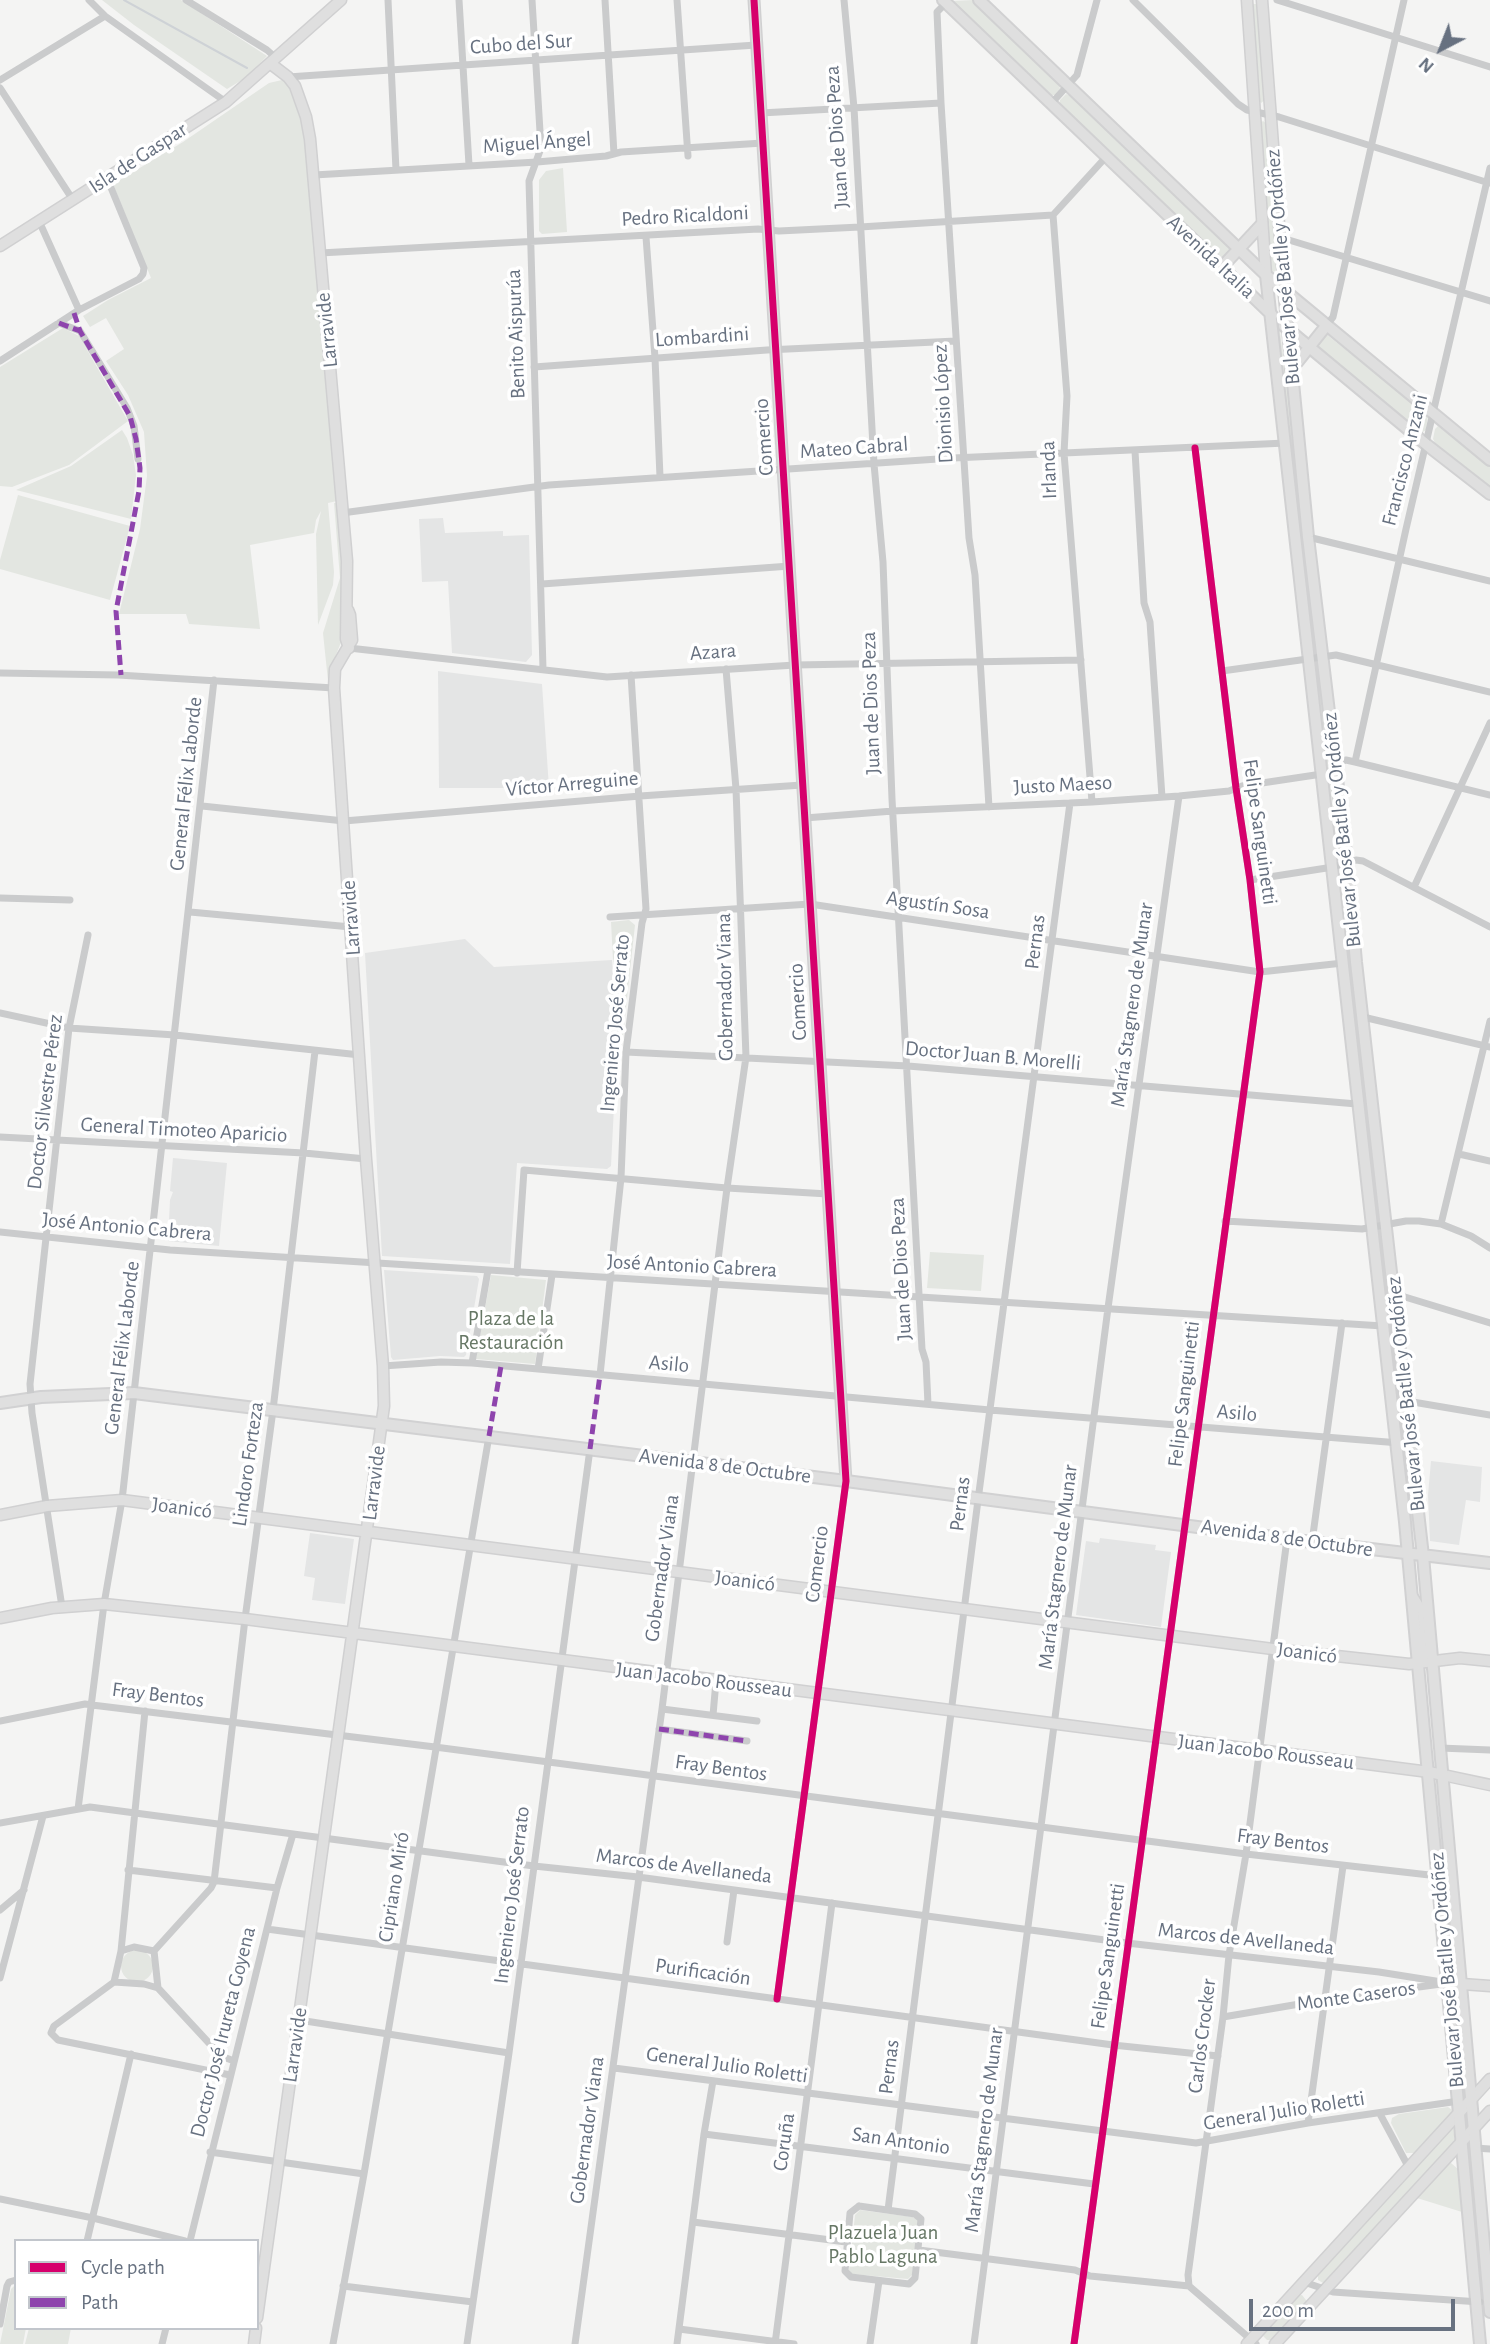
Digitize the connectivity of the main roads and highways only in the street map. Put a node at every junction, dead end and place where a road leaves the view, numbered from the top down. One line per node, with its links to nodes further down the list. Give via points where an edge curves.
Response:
1 (979, 0): 4 (main road, Avenida Italia)
2 (946, 1): 5 (main road, Avenida Italia)
3 (1262, 224): 4 (main road)
4 (1238, 249): 5 (main road); 6 (main road, Avenida Italia)
5 (1222, 268): 8 (main road, Avenida Italia)
6 (1266, 275): 7 (main road, Avenida Italia); 8 (main road, Bulevar José Batlle y Ordóñez)
7 (1284, 290): 9 (main road, Avenida Italia); 10 (main road, Bulevar José Batlle y Ordóñez)
8 (1270, 314): 10 (main road, Avenida Italia); 15 (main road, Bulevar José Batlle y Ordóñez)
9 (1326, 326): 11 (main road); 13 (main road, Avenida Italia)
10 (1287, 328): 11 (main road, Avenida Italia); 12 (main road, Bulevar José Batlle y Ordóñez)
11 (1309, 347): 12 (main road); 14 (main road, Avenida Italia)
12 (1291, 370): 16 (main road, Bulevar José Batlle y Ordóñez)
13 (1490, 460)
14 (1490, 494)
15 (1383, 1326): 16 (main road, via 1392,1332 1398,1380); 18 (main road, Bulevar José Batlle y Ordóñez)
16 (1407, 1398): 19 (main road, Bulevar José Batlle y Ordóñez)
17 (0, 1403): 18 (main road, Avenida 8 de Octubre, via 134,1393)
18 (1407, 1553): 19 (main road, Avenida 8 de Octubre); 21 (main road, Bulevar José Batlle y Ordóñez)
19 (1423, 1556): 20 (main road, Avenida 8 de Octubre); 22 (main road, Bulevar José Batlle y Ordóñez)
20 (1490, 1563)
21 (1429, 1773): 22 (main road, via 1437,1782 1444,1840); 23 (main road, Bulevar José Batlle y Ordóñez)
22 (1451, 1851): 24 (main road, Bulevar José Batlle y Ordóñez)
23 (1442, 1922): 24 (main road, via 1451,1944 1455,1979); 26 (main road, Bulevar José Batlle y Ordóñez)
24 (1462, 1984): 25 (main road, Bulevar José Batlle y Ordóñez)
25 (1490, 2305)
26 (1480, 2344)

